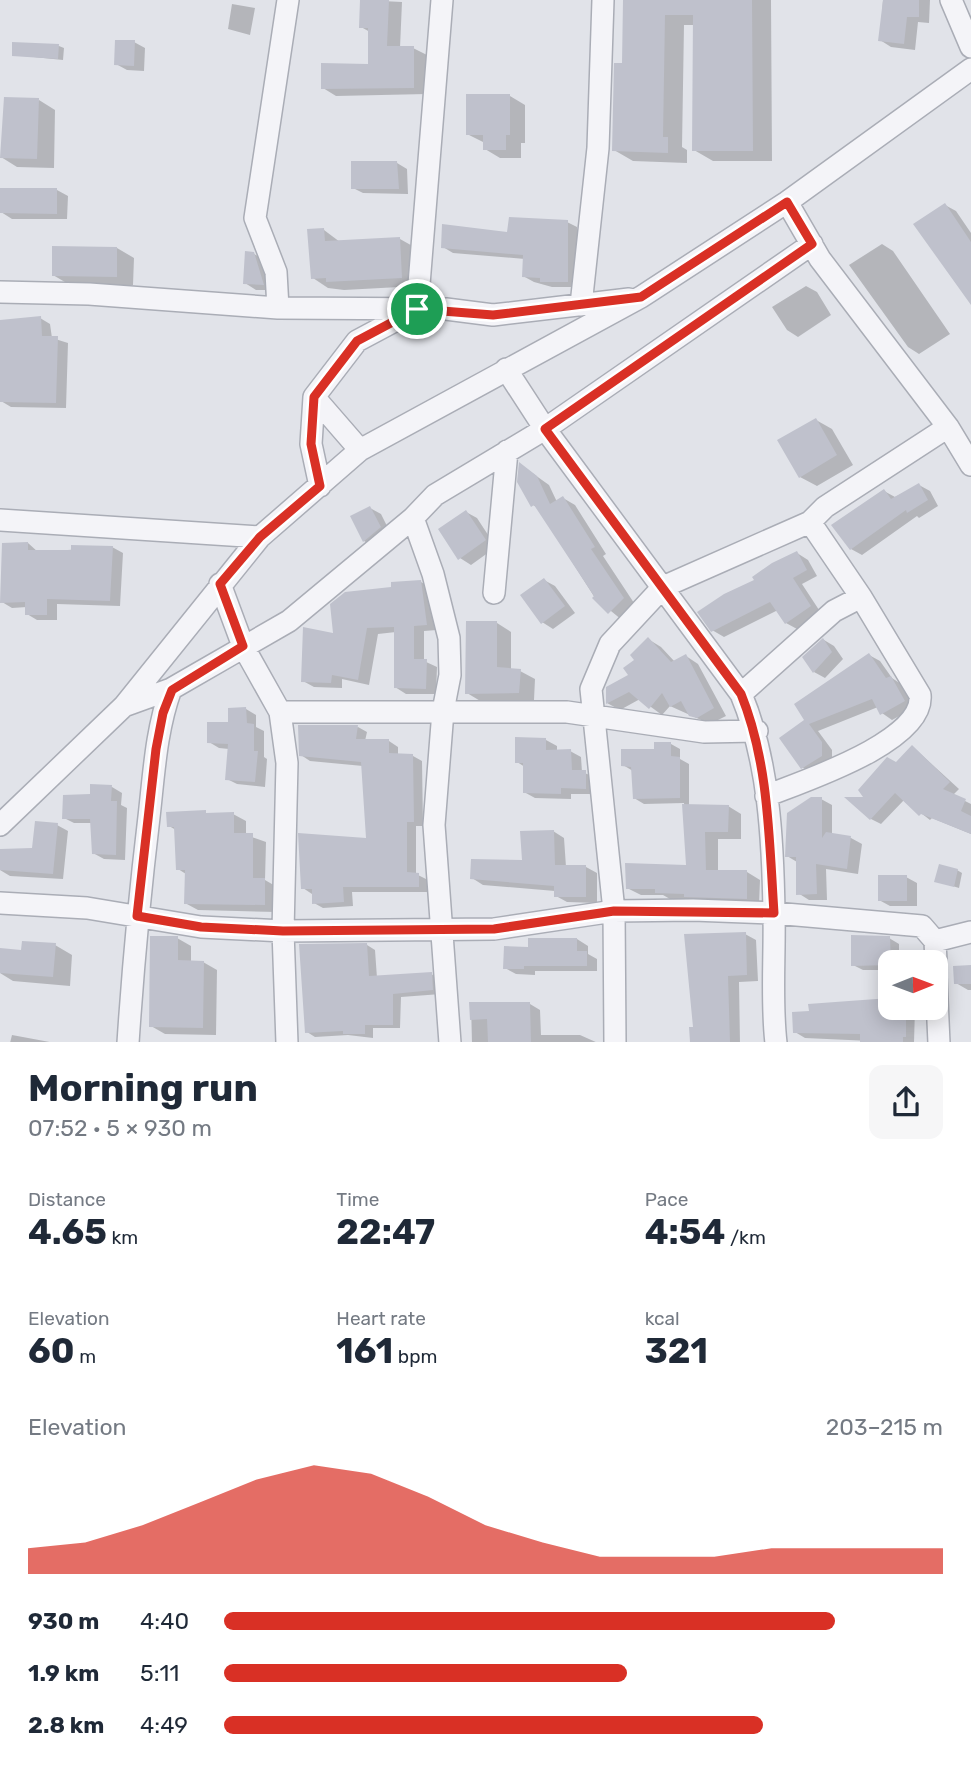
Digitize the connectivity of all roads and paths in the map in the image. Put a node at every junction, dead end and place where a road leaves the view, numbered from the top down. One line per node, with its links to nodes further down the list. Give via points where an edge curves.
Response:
1 (288, 0): 12 (street, via 255,218 276,272)
2 (442, 0): 13 (street)
3 (603, 0): 11 (street, via 598,148)
4 (951, 0): 5 (street)
5 (971, 47)
6 (971, 69): 7 (street)
7 (787, 202): 8 (street); 10 (street)
8 (812, 244): 16 (street); 17 (street)
9 (0, 292): 12 (street)
10 (641, 297): 11 (street); 14 (street)
11 (580, 304): 13 (street, via 493,315)
12 (278, 308): 13 (street)
13 (417, 309): 15 (street, via 357,341)
14 (506, 369): 17 (street); 18 (street)
15 (314, 397): 18 (street); 21 (street, via 311,444)
16 (948, 427): 20 (street); 24 (street, via 825,507)
17 (545, 429): 19 (street); 27 (street)
18 (360, 450): 21 (street)
19 (507, 451): 22 (street, via 435,495); 28 (street)
20 (971, 465)
21 (320, 486): 25 (street)
22 (414, 518): 30 (street, via 289,621); 34 (street, via 449,638 450,675)
23 (0, 520): 25 (street)
24 (810, 522): 27 (street); 29 (street)
25 (260, 537): 26 (street)
26 (220, 584): 30 (street); 33 (street)
27 (663, 587): 32 (street); 36 (street, via 610,644 591,690)
28 (494, 593)
29 (861, 597): 32 (street, via 834,611); 38 (street, via 920,695 918,711 885,743)
30 (243, 646): 31 (street); 35 (street)
31 (172, 690): 33 (street); 43 (street, via 156,749)
32 (741, 694): 37 (street)
33 (124, 706): 39 (street)
34 (443, 711): 35 (street); 36 (street, via 567,712); 44 (street, via 434,825)
35 (280, 712): 45 (street, via 287,763)
36 (594, 717): 37 (street, via 704,732); 41 (street)
37 (757, 731): 38 (street)
38 (766, 796): 42 (street)
39 (0, 825)
40 (0, 903): 43 (street)
41 (614, 911): 42 (street); 44 (street, via 494,929); 53 (street)
42 (774, 913): 47 (street, via 922,926); 54 (street, via 772,1010)
43 (137, 916): 45 (street, via 201,927); 50 (street)
44 (443, 929): 45 (street); 52 (street)
45 (283, 931): 51 (street)
46 (971, 932): 47 (street)
47 (934, 941): 48 (street)
48 (935, 950)
49 (938, 1020): 55 (street)
50 (128, 1042)
51 (287, 1042)
52 (450, 1042)
53 (615, 1042)
54 (776, 1042)
55 (939, 1042)

